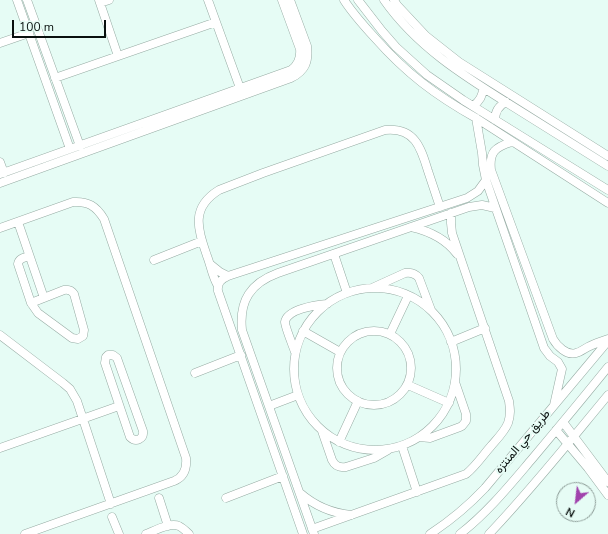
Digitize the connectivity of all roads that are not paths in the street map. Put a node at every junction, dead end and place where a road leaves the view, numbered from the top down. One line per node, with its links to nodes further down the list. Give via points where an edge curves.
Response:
1 (16, 0): 13 (street)
2 (26, 0): 18 (street)
3 (109, 0): 11 (street)
4 (208, 0): 12 (street)
5 (282, 0): 19 (street, via 300,49 299,61 291,70)
6 (290, 0): 38 (street, via 308,54 307,62 298,74)
7 (344, 0): 17 (street, via 360,22)
8 (358, 0): 16 (street, via 382,32)
9 (384, 0): 20 (street, via 412,33 436,55)
10 (394, 0): 25 (street, via 426,36 459,62)
11 (100, 1): 15 (street)
12 (216, 22): 15 (street); 19 (street)
13 (28, 33): 14 (street); 29 (street)
14 (0, 43)
15 (118, 56): 18 (street)
16 (411, 62): 17 (street); 22 (street, via 444,88)
17 (405, 69): 23 (street, via 454,106)
18 (55, 78): 28 (street)
19 (240, 88): 28 (street)
20 (483, 88): 21 (street); 22 (street, via 482,97)
21 (506, 102): 24 (street, via 498,107); 26 (street)
22 (473, 106): 24 (street)
23 (476, 118): 27 (street); 30 (street)
24 (495, 120): 39 (street)
25 (570, 132): 26 (street); 32 (street)
26 (566, 140): 35 (street)
27 (512, 142): 31 (street, via 503,144); 40 (street)
28 (80, 146): 29 (street)
29 (70, 149): 36 (street)
30 (482, 153): 31 (street); 34 (street)
31 (492, 154): 34 (street)
32 (608, 156)
33 (0, 162): 36 (street)
34 (486, 164): 37 (street); 49 (street)
35 (608, 166)
36 (2, 173)
37 (486, 180): 41 (street, via 473,195); 42 (street)
38 (0, 183)
39 (608, 190)
40 (608, 203)
41 (440, 207): 44 (street); 51 (street, via 419,146 408,134 391,129 263,172 212,194 199,214)
42 (495, 208): 43 (street, via 482,205); 50 (street)
43 (451, 213): 46 (street); 56 (street, via 451,228)
44 (408, 217): 46 (street); 48 (street)
45 (18, 222): 47 (street); 55 (street); 121 (street, via 73,202 88,204 100,212 186,458 186,468 178,479)
46 (411, 227): 52 (street); 56 (street, via 443,240)
47 (0, 228)
48 (352, 235): 52 (street); 53 (street)
49 (515, 237): 50 (street); 67 (street)
50 (506, 240): 69 (street)
51 (202, 242): 57 (street); 58 (street)
52 (356, 246): 54 (street)
53 (301, 252): 59 (street); 60 (street)
54 (334, 254): 59 (street); 65 (street)
55 (29, 256): 68 (street); 70 (street, via 21,259 18,264)
56 (460, 258): 73 (street)
57 (154, 260)
58 (210, 264): 61 (street); 63 (street)
59 (305, 264): 62 (street)
60 (263, 265): 61 (street); 62 (street)
61 (228, 276): 63 (street, via 221,280)
62 (267, 277): 74 (street, via 253,288 246,299 242,312)
63 (218, 286): 76 (street)
64 (372, 289): 65 (street); 66 (street, via 384,289); 72 (street, via 404,273 413,273 419,278)
65 (347, 293): 71 (street)
66 (408, 296): 72 (street); 77 (street)
67 (537, 296): 69 (street); 81 (street, via 551,335)
68 (44, 298): 70 (street); 70 (street, via 67,290 73,292 84,330 83,336 78,339 72,338 38,313)
69 (527, 300): 86 (street, via 544,348)
70 (31, 303)
71 (327, 304): 75 (street); 82 (street, via 308,307 292,313 287,318 285,321)
72 (431, 312): 80 (street, via 443,326)
73 (485, 328): 80 (street); 117 (street, via 510,409 508,424 466,474)
74 (242, 330): 76 (street); 90 (street)
75 (303, 331): 82 (street); 83 (street)
76 (233, 333): 85 (street)
77 (390, 334): 83 (street, via 379,331 362,332 347,342); 92 (street, via 404,345 410,356 412,368)
78 (0, 335): 101 (street, via 67,386 75,397)
79 (608, 340): 84 (street, via 576,353); 98 (street, طريق حي المنتزه)
80 (451, 342): 91 (street, via 456,369)
81 (558, 346): 84 (street); 86 (street)
82 (295, 352): 95 (street, via 294,380)
83 (340, 352): 96 (street, via 337,363 339,380 349,395)
84 (568, 353): 87 (street, via 562,357)
85 (241, 355): 89 (street); 93 (street)
86 (550, 356): 87 (street)
87 (560, 364): 98 (street, via 562,372)
88 (608, 367): 102 (street, طريق حي المنتزه)
89 (195, 373)
90 (261, 382): 93 (street); 100 (street)
91 (455, 382): 97 (street); 106 (street, via 467,417 465,423 430,438)
92 (408, 385): 96 (street, via 395,399 383,404 370,405); 97 (street)
93 (252, 386): 113 (street)
94 (608, 394): 105 (street)
95 (298, 395): 100 (street); 104 (street, via 307,414)
96 (358, 401): 107 (street)
97 (448, 403): 106 (street, via 436,422)
98 (554, 405): 131 (street, طريق حي المنتزه, via 485,488 453,518)
99 (119, 406): 99 (street, via 130,437 134,440 140,439 143,431 117,358 110,354 106,357 105,363); 101 (street)
100 (269, 406): 111 (street)
101 (83, 419): 110 (street); 121 (street)
102 (564, 422): 103 (street, طريق حي المنتزه); 105 (street)
103 (556, 430): 108 (street); 132 (street, طريق حي المنتزه, via 500,497)
104 (322, 431): 107 (street); 112 (street, via 334,464 342,468 374,458)
105 (575, 436): 108 (street); 115 (street)
106 (419, 437): 109 (street)
107 (339, 442): 112 (street, via 363,449)
108 (568, 444): 118 (street); 133 (street)
109 (402, 446): 112 (street); 117 (street)
110 (0, 448)
111 (284, 448): 113 (street); 116 (street)
112 (388, 449)
113 (274, 451): 114 (street)
114 (283, 476): 120 (street); 130 (street)
115 (608, 482)
116 (299, 492): 122 (street, via 323,508); 125 (street)
117 (417, 492): 122 (street)
118 (608, 495)
119 (159, 498): 124 (street)
120 (226, 498)
121 (111, 504): 126 (street)
122 (352, 515): 125 (street)
123 (112, 517): 127 (street)
124 (168, 526): 128 (street); 129 (street, via 181,527)
125 (313, 532)
126 (25, 534)
127 (119, 534)
128 (146, 534)
129 (189, 534)
130 (303, 534)
131 (430, 534)
132 (460, 534)
133 (489, 534)

